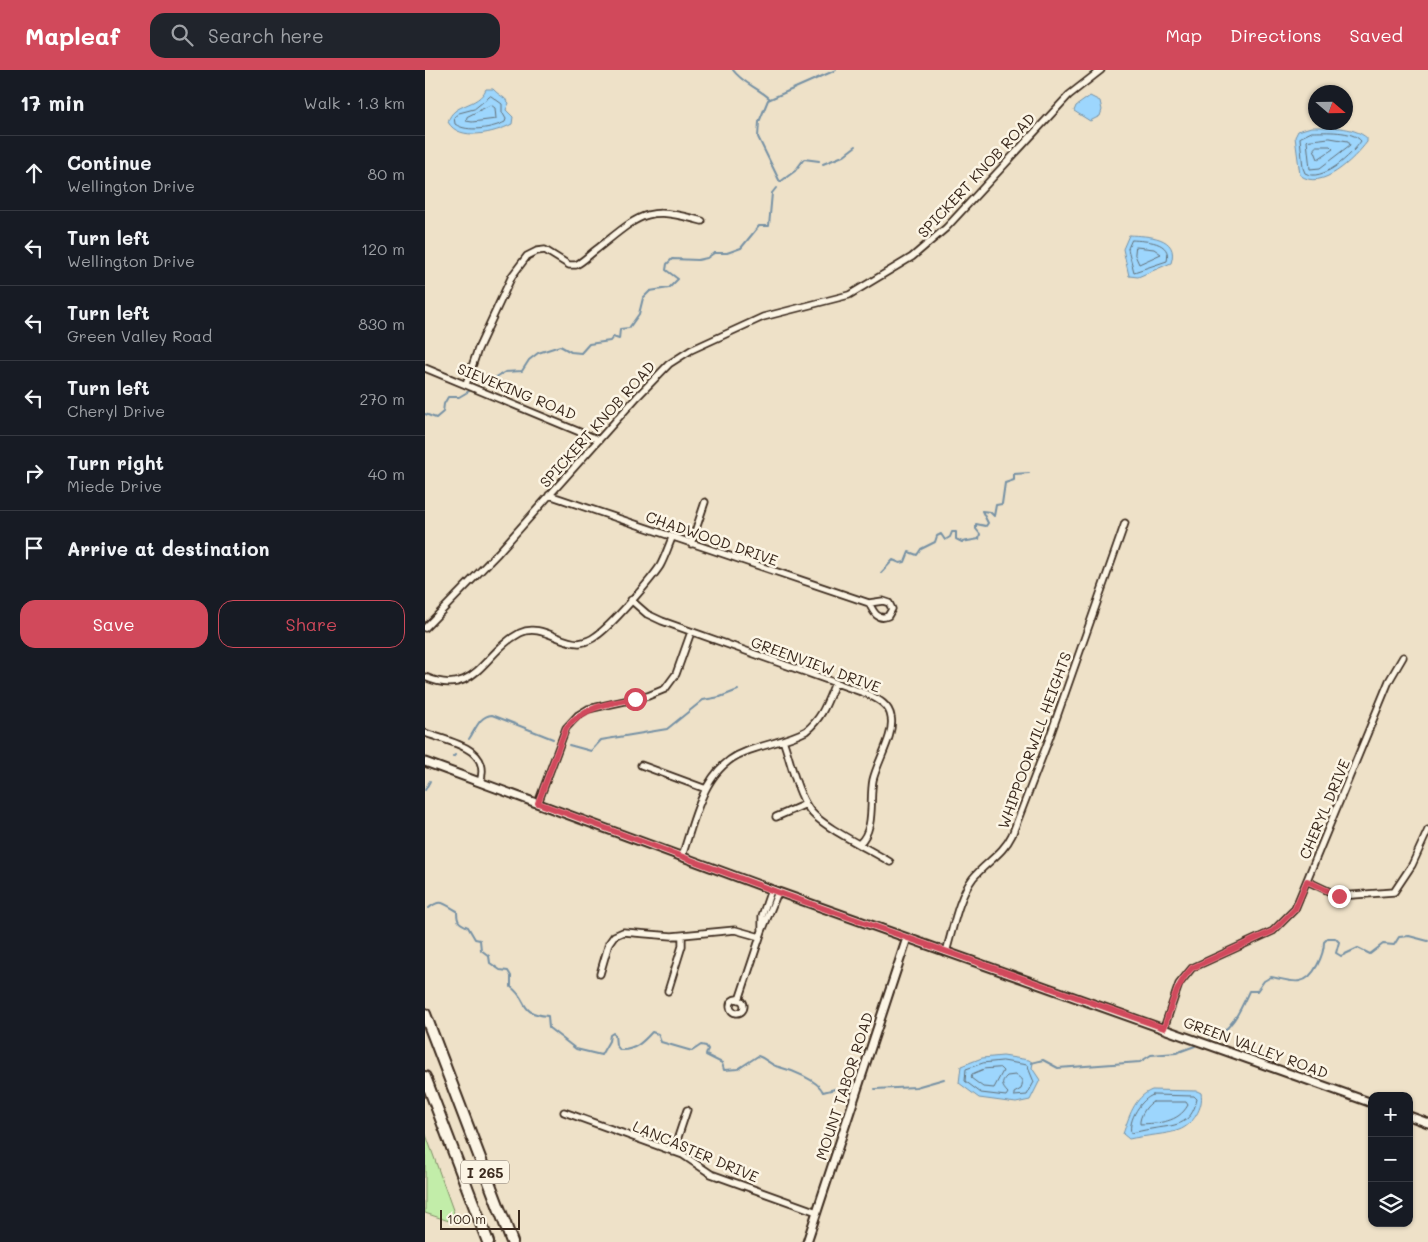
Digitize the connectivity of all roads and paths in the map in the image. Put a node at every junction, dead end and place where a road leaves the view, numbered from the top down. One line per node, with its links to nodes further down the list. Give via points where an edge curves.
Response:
1 (1101, 70): 5 (street, SPICKERT KNOB ROAD, via 1069,95 927,247 849,295 763,317 683,354 656,376)
2 (702, 221): 4 (street, via 663,212 650,213 634,221 576,266 569,266 545,250 527,256 512,276)
3 (425, 368): 4 (street, SIEVEKING ROAD)
4 (466, 384): 5 (street, SIEVEKING ROAD)
5 (599, 440): 6 (street, SPICKERT KNOB ROAD)
6 (549, 495): 9 (street, CHADWOOD DRIVE); 13 (street, SPICKERT KNOB ROAD)
7 (705, 502): 10 (street)
8 (1125, 523): 36 (street, WHIPPOORWILL HEIGHTS, via 1012,835 1004,849 969,885)
9 (672, 538): 10 (street, CHADWOOD DRIVE); 11 (street, via 657,569)
10 (691, 544): 12 (street, CHADWOOD DRIVE)
11 (631, 600): 14 (street, GREENVIEW DRIVE, via 651,616); 16 (street, via 604,630 589,641 573,642 542,631 524,632 461,682 444,683)
12 (869, 603)
13 (425, 628)
14 (691, 632): 17 (street, GREENVIEW DRIVE); 24 (street, via 676,674 660,692 588,709 574,719 566,728)
15 (1403, 657): 31 (street, CHERYL DRIVE, via 1389,681)
16 (425, 677)
17 (835, 683): 19 (street, via 815,724 801,734); 28 (street, GREENVIEW DRIVE, via 879,700 888,708 892,718 891,730 874,775 869,826)
18 (425, 733): 22 (street, via 479,757 484,770)
19 (783, 740): 23 (street, via 732,758 715,773); 25 (street)
20 (425, 762): 22 (street, GREEN VALLEY ROAD)
21 (641, 765): 23 (street)
22 (480, 782): 24 (street, GREEN VALLEY ROAD)
23 (706, 789): 29 (street)
24 (538, 803): 29 (street, GREEN VALLEY ROAD)
25 (806, 804): 26 (street); 28 (street, via 823,822)
26 (776, 817)
27 (1428, 830): 31 (street, via 1412,865 1394,892 1339,896)
28 (859, 844): 30 (street)
29 (682, 856): 32 (street, GREEN VALLEY ROAD)
30 (890, 862)
31 (1307, 881): 41 (street, CHERYL DRIVE, via 1295,909 1273,931 1192,968 1179,984)
32 (774, 891): 33 (street, via 762,916); 35 (street, GREEN VALLEY ROAD)
33 (761, 934): 34 (street, via 729,930); 39 (street)
34 (682, 936): 37 (street, via 619,933 609,942); 38 (street)
35 (907, 938): 36 (street, GREEN VALLEY ROAD); 49 (street, MOUNT TABOR ROAD)
36 (945, 952): 41 (street, GREEN VALLEY ROAD)
37 (600, 974)
38 (668, 991)
39 (739, 1000)
40 (425, 1014): 51 (highway, I 265)
41 (1164, 1028): 43 (street, GREEN VALLEY ROAD)
42 (425, 1077): 50 (highway, I 265)
43 (1368, 1102)
44 (687, 1110): 48 (street)
45 (564, 1112): 48 (street, LANCASTER DRIVE)
46 (1413, 1117): 47 (street)
47 (1428, 1123)
48 (673, 1152): 49 (street, LANCASTER DRIVE, via 711,1174)
49 (817, 1212): 52 (street, MOUNT TABOR ROAD)
50 (488, 1242)
51 (512, 1242)
52 (807, 1242)

